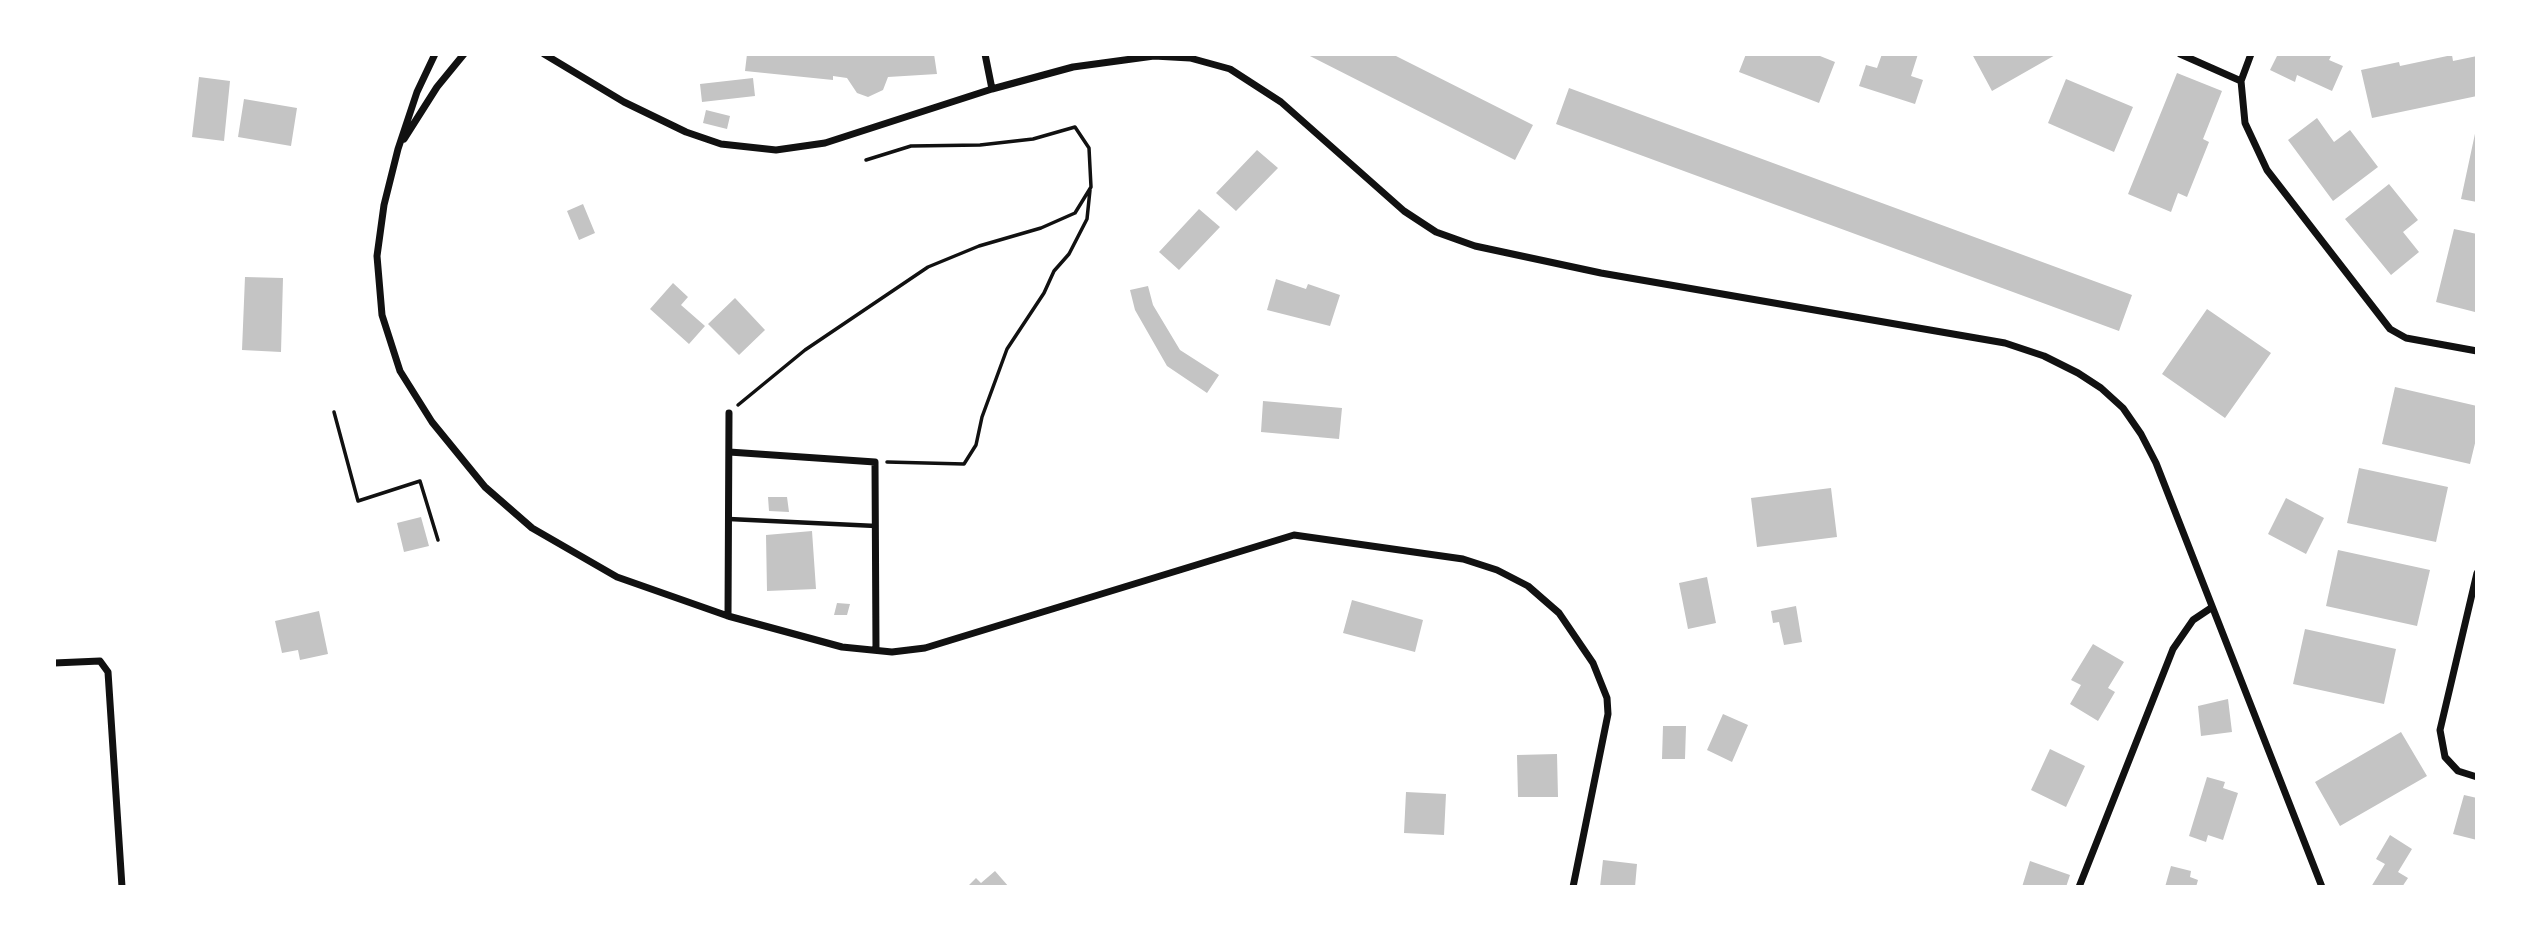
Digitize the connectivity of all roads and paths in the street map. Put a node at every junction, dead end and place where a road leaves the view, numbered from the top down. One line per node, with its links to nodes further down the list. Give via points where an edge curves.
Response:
1 (435, 54): 9 (street)
2 (464, 54): 9 (street)
3 (544, 54): 8 (street, via 670,125 721,144 758,149 825,143)
4 (985, 54): 8 (street)
5 (2180, 54): 7 (street)
6 (2251, 54): 7 (street)
7 (2241, 81): 12 (street, via 2245,123 2257,154 2378,316 2406,338)
8 (992, 89): 21 (street, via 1087,65 1154,56 1190,58 1230,69 1281,102 1404,211 1436,232 1475,246 1628,278 2005,343 2044,356 2101,388 2135,425 2156,463)
9 (398, 149): 22 (street, via 378,238 378,293 396,361 432,422 485,487 553,542 617,577)
10 (866, 160): 11 (path, via 911,146 1033,139 1075,127 1089,148)
11 (1091, 187): 14 (path, via 1075,213 928,267 805,349); 16 (path, via 1087,219 1069,254 1006,349 976,445 964,464)
12 (2477, 351)
13 (334, 412): 19 (path, via 358,501 420,481)
14 (729, 413): 15 (street)
15 (729, 452): 16 (street); 17 (street)
16 (875, 462): 18 (street)
17 (728, 519): 18 (lane); 22 (street)
18 (876, 526): 23 (street)
19 (438, 540)
20 (2477, 573): 25 (street, via 2440,730 2445,757 2458,771)
21 (2211, 608): 28 (street, via 2193,620 2174,649); 29 (street)
22 (728, 616): 23 (street, via 842,646)
23 (876, 650): 27 (street, via 925,648 1294,535 1463,559 1497,570 1528,586 1559,613 1593,663 1607,698 1608,714)
24 (54, 663): 26 (street, via 100,661 108,672)
25 (2477, 777)
26 (122, 887)
27 (1573, 887)
28 (2079, 887)
29 (2322, 887)

